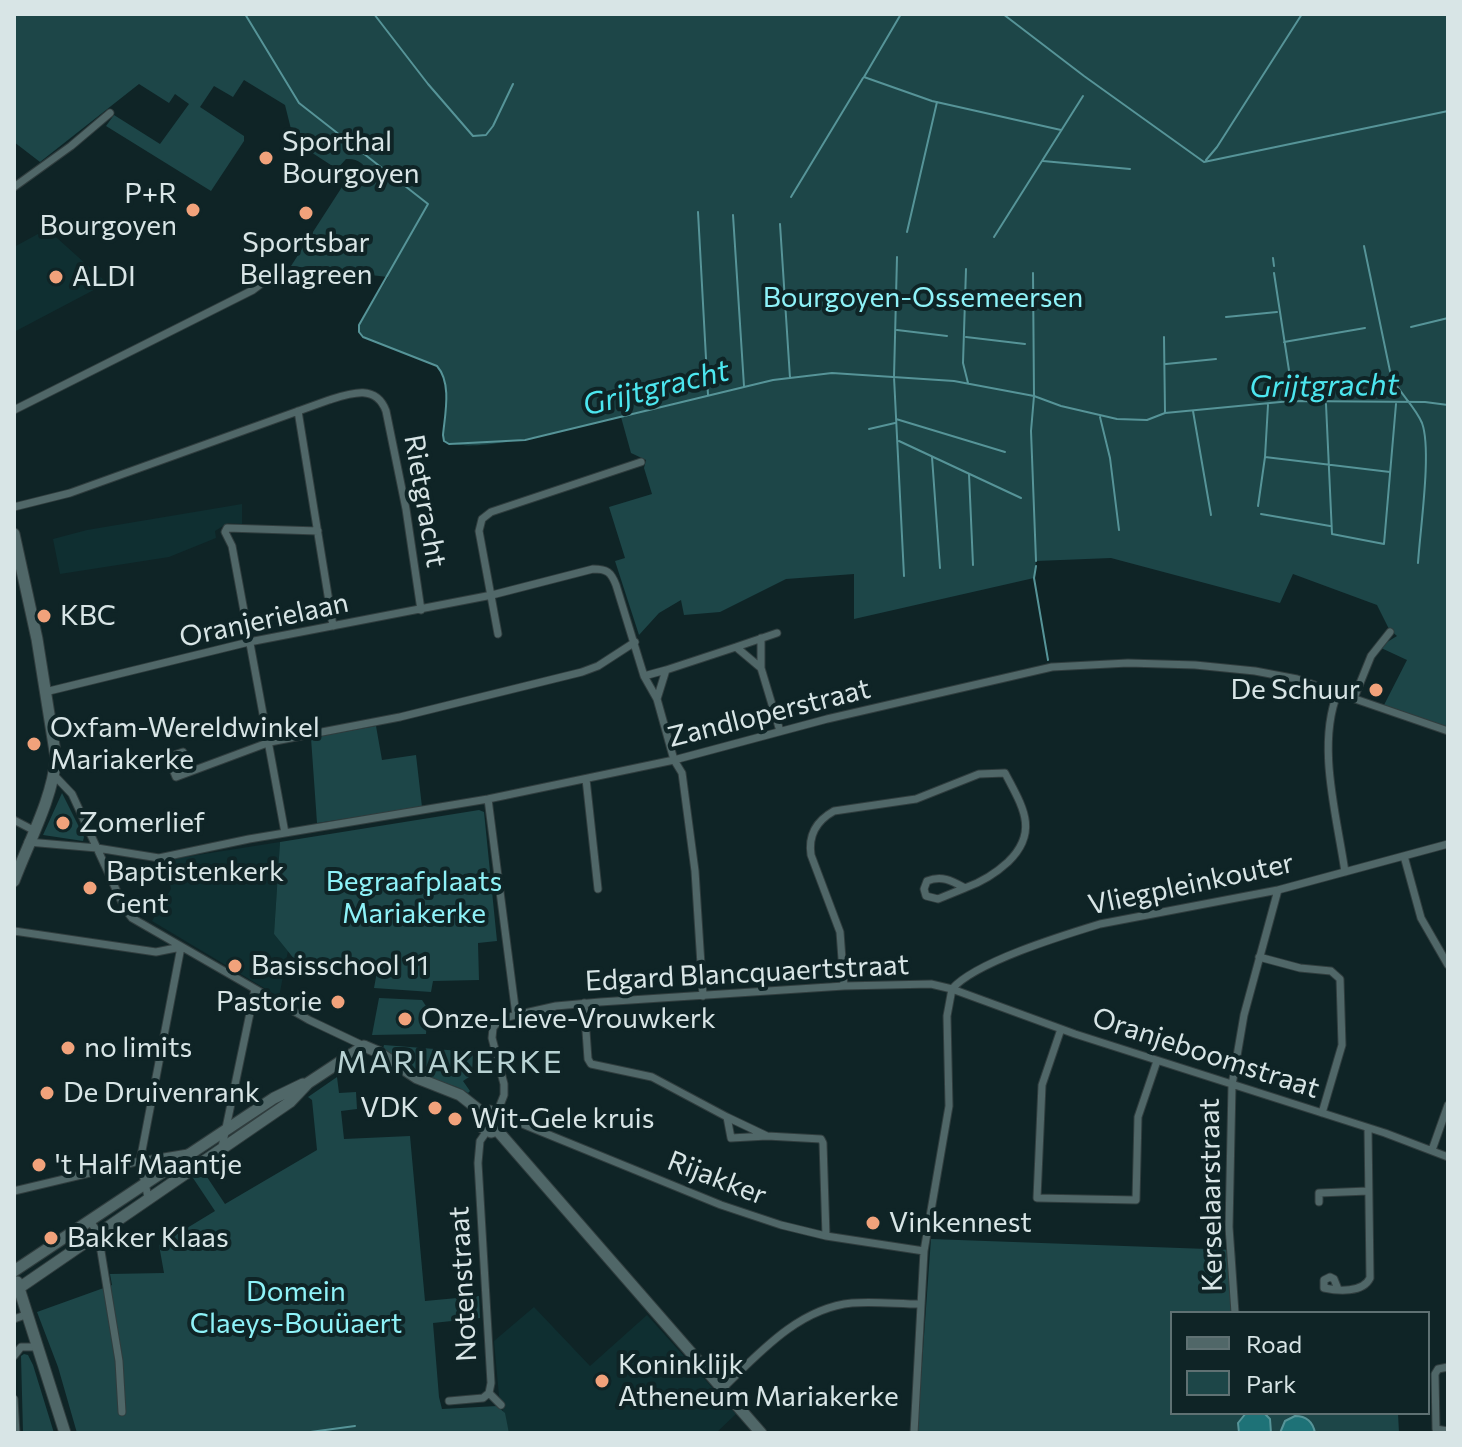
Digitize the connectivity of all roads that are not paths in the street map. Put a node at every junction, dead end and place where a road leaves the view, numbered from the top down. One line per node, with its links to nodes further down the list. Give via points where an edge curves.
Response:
1 (110, 113): 2 (street)
2 (14, 187)
3 (273, 275): 4 (street, via 253,290)
4 (14, 410)
5 (298, 411): 7 (street, via 70,493); 8 (street); 11 (street, Rietgracht, via 357,392 382,401)
6 (641, 462): 10 (street, via 485,515 479,531)
7 (14, 507)
8 (318, 531): 12 (street); 17 (street, via 227,528)
9 (14, 537): 23 (street)
10 (492, 595): 11 (street, Oranjerielaan); 15 (street); 18 (street, Oranjerielaan, via 603,569 611,573)
11 (421, 610): 12 (street, Oranjerielaan)
12 (333, 626): 17 (street, Oranjerielaan)
13 (1390, 632): 25 (street, via 1371,656)
14 (777, 633): 16 (street)
15 (498, 634)
16 (761, 638): 19 (street); 20 (street)
17 (249, 642): 23 (street, Oranjerielaan); 29 (street)
18 (635, 642): 22 (street); 29 (street, via 582,672 400,717)
19 (736, 647): 20 (street); 21 (street)
20 (761, 668): 27 (street)
21 (666, 670): 22 (street); 26 (street)
22 (644, 676): 26 (street)
23 (45, 692): 32 (street, via 54,736)
24 (1338, 692): 25 (street, Zandloperstraat); 27 (street, Zandloperstraat, via 1282,675 1220,667 1052,667); 42 (street, via 1329,716 1328,751)
25 (1354, 698): 28 (street, Zandloperstraat)
26 (657, 699): 30 (street)
27 (780, 731): 30 (street, Zandloperstraat)
28 (1448, 731)
29 (270, 742): 31 (street); 37 (street)
30 (674, 760): 33 (street, Zandloperstraat); 54 (street, via 682,773 695,871)
31 (191, 771)
32 (54, 775): 36 (street); 40 (street, via 72,794)
33 (586, 779): 34 (street, Zandloperstraat); 45 (street)
34 (488, 799): 37 (street, Zandloperstraat); 56 (street)
35 (14, 820): 36 (street)
36 (33, 830): 38 (street)
37 (285, 833): 40 (street, Zandloperstraat, via 159,858)
38 (28, 842): 40 (street, Zandloperstraat); 43 (street)
39 (1448, 844): 41 (street, Vliegpleinkouter)
40 (97, 848): 48 (street, via 132,918)
41 (1404, 856): 42 (street, Vliegpleinkouter); 50 (street, via 1421,918)
42 (1345, 872): 46 (street, Vliegpleinkouter)
43 (14, 881)
44 (965, 888): 44 (street, via 940,878 927,881 924,889 926,896 938,899); 51 (street, via 993,875 1025,838 1023,811 1005,773 979,774 916,799 826,816 813,830 811,855 840,932)
45 (598, 889)
46 (1278, 890): 49 (street, Kerselaarstraat); 53 (street, Vliegpleinkouter, via 1070,933 967,976)
47 (14, 931): 48 (street, via 156,952)
48 (181, 947): 52 (street); 73 (street)
49 (1259, 957): 61 (street, Kerselaarstraat); 63 (street, via 1331,971 1340,979 1342,1045)
50 (1448, 965)
51 (844, 986): 53 (street, Edgard Blancquaertstraat, via 931,984); 54 (street, Edgard Blancquaertstraat)
52 (255, 989): 58 (street); 67 (street)
53 (952, 989): 57 (street, Oranjeboomstraat); 81 (street, via 947,1016 949,1106)
54 (703, 996): 55 (street, Edgard Blancquaertstraat)
55 (584, 1003): 56 (street, Edgard Blancquaertstraat); 64 (street, via 591,1064 652,1077)
56 (516, 1015): 65 (street, via 499,1020 490,1040 504,1084)
57 (1061, 1029): 59 (street, Oranjeboomstraat); 59 (street, via 1042,1085 1037,1198 1136,1200 1138,1117)
58 (364, 1046): 60 (street); 65 (street, via 417,1078 460,1095)
59 (1157, 1061): 61 (street, Oranjeboomstraat)
60 (308, 1083): 67 (street, via 274,1098); 69 (street, via 290,1102)
61 (1232, 1085): 63 (street, Oranjeboomstraat); 86 (street, Kerselaarstraat, via 1229,1227)
62 (1448, 1105): 70 (street)
63 (1322, 1113): 66 (street, Oranjeboomstraat)
64 (727, 1117): 68 (street); 68 (street, via 731,1138)
65 (493, 1122): 80 (street, Rijakker, via 515,1121 721,1205); 92 (street); 93 (street, Notenstraat, via 480,1141 478,1163)
66 (1368, 1128): 70 (street, Oranjeboomstraat); 75 (street)
67 (225, 1131): 69 (street); 71 (street)
68 (767, 1136): 80 (street, via 815,1137 823,1143)
69 (222, 1147): 76 (street)
70 (1432, 1150): 72 (street, Oranjeboomstraat)
71 (196, 1151): 73 (street); 76 (street)
72 (1448, 1157)
73 (140, 1161): 74 (street); 76 (street)
74 (14, 1191)
75 (1368, 1191): 77 (street, via 1318,1188); 84 (street, via 1370,1278 1360,1289)
76 (146, 1192): 78 (street); 79 (street)
77 (1319, 1202)
78 (90, 1221): 79 (street); 82 (street)
79 (98, 1233): 83 (street); 97 (street)
80 (826, 1236): 81 (street, Rijakker)
81 (924, 1251): 85 (street)
82 (14, 1273): 83 (street)
83 (19, 1288): 87 (street)
84 (1338, 1289)
85 (921, 1304): 92 (street, via 853,1303 808,1315); 102 (street)
86 (1235, 1311)
87 (28, 1314): 88 (street); 89 (street)
88 (14, 1319)
89 (39, 1347): 90 (street, via 21,1347); 100 (street)
90 (14, 1356)
91 (1448, 1367): 98 (street, via 1435,1374 1434,1415 1436,1429)
92 (723, 1388): 101 (street)
93 (489, 1393): 95 (street, Notenstraat); 96 (street)
94 (14, 1399): 99 (street)
95 (449, 1401)
96 (501, 1405)
97 (122, 1412)
98 (1448, 1431)
99 (16, 1433)
100 (65, 1433)
101 (761, 1433)
102 (914, 1433)

